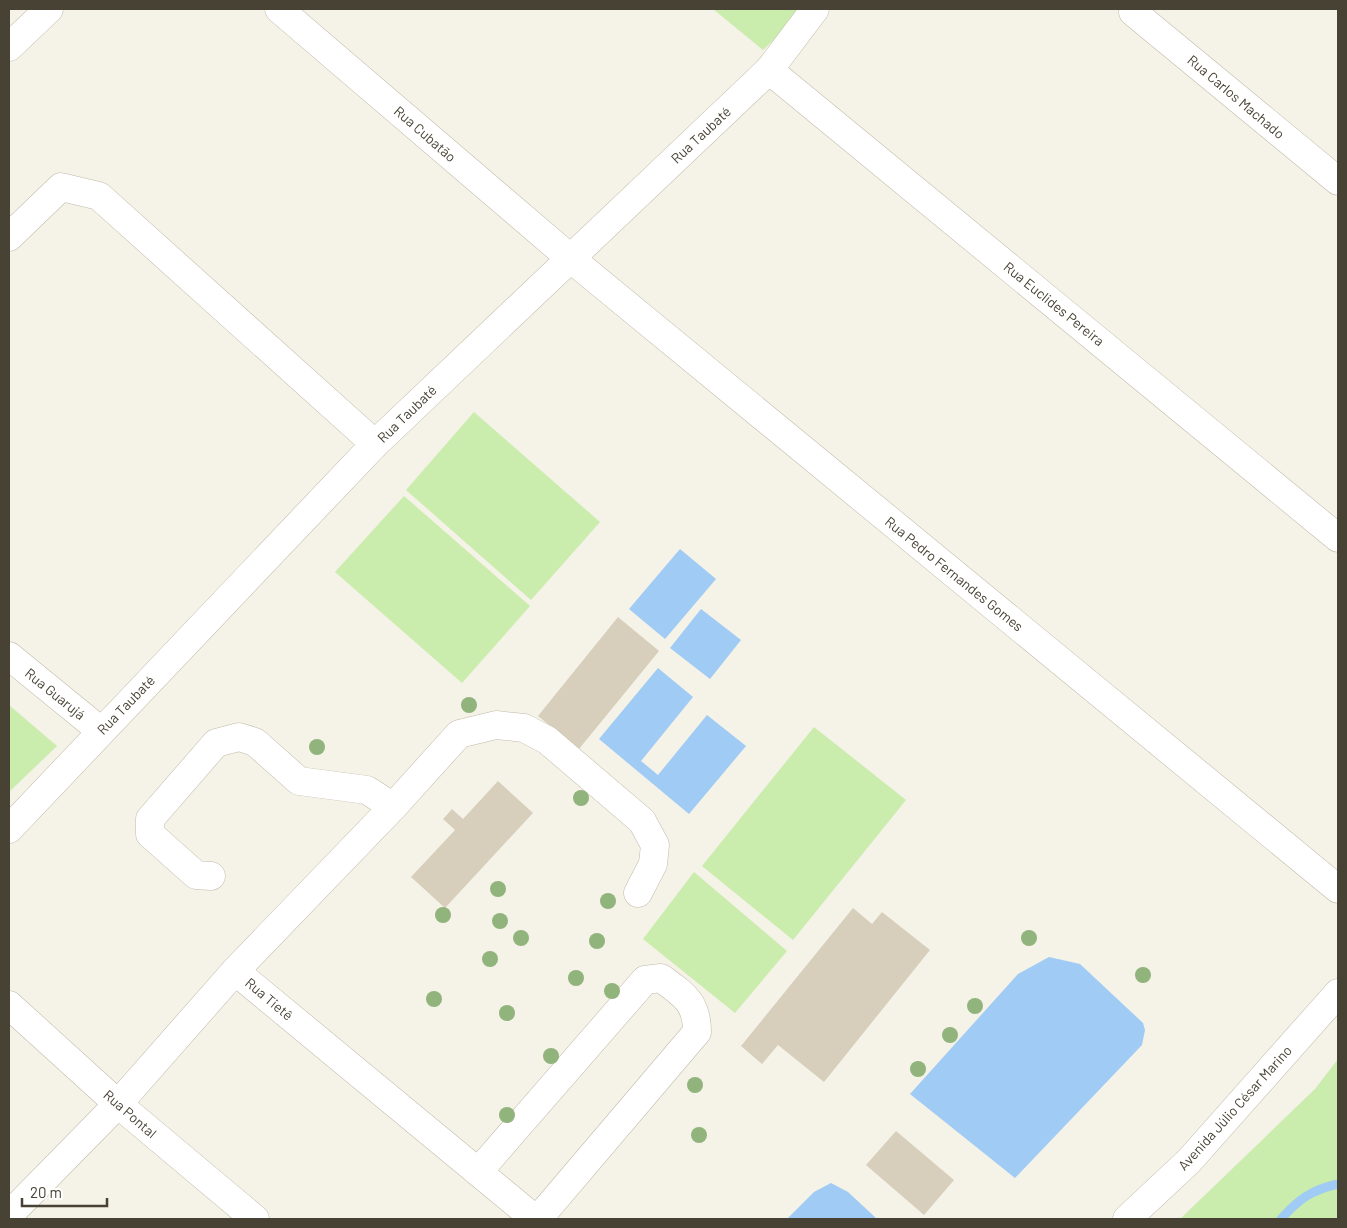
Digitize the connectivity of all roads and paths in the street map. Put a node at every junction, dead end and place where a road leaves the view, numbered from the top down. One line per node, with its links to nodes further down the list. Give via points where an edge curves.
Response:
1 (49, 9): 5 (street)
2 (279, 9): 9 (street, Rua Cubatão)
3 (815, 9): 6 (street, Rua Taubaté)
4 (1133, 12): 7 (street, Rua Carlos Machado)
5 (12, 37)
6 (770, 70): 9 (street, Rua Taubaté); 11 (street, Rua Euclides Pereira)
7 (1338, 182)
8 (9, 237): 10 (street, via 61,187 98,196)
9 (570, 258): 10 (street, Rua Taubaté); 17 (street, Rua Pedro Fernandes Gomes)
10 (375, 444): 13 (street, Rua Taubaté)
11 (1338, 538)
12 (9, 656): 13 (street, Rua Guarujá)
13 (101, 731): 15 (street, Rua Taubaté)
14 (392, 807): 16 (street, via 367,790 299,781 255,742 238,738 216,743 150,819 150,834 196,875); 18 (street, via 459,734 496,725 524,728 547,740 642,821 656,844 653,864); 19 (street)
15 (9, 829)
16 (211, 876)
17 (1338, 889)
18 (638, 894)
19 (235, 971): 22 (street, Rua Tietê); 23 (street, Rua Tietê)
20 (1338, 993): 27 (street, Avenida Júlio César Marino, via 1189,1161)
21 (9, 1005): 22 (street, Rua Pontal)
22 (118, 1104): 24 (street, Rua Tietê); 25 (street, Rua Pontal)
23 (478, 1172): 26 (street, Rua Tietê); 26 (street, via 645,980 661,978 682,993 697,1014 697,1032)
24 (9, 1214)
25 (255, 1219)
26 (537, 1219)
27 (1127, 1219)

